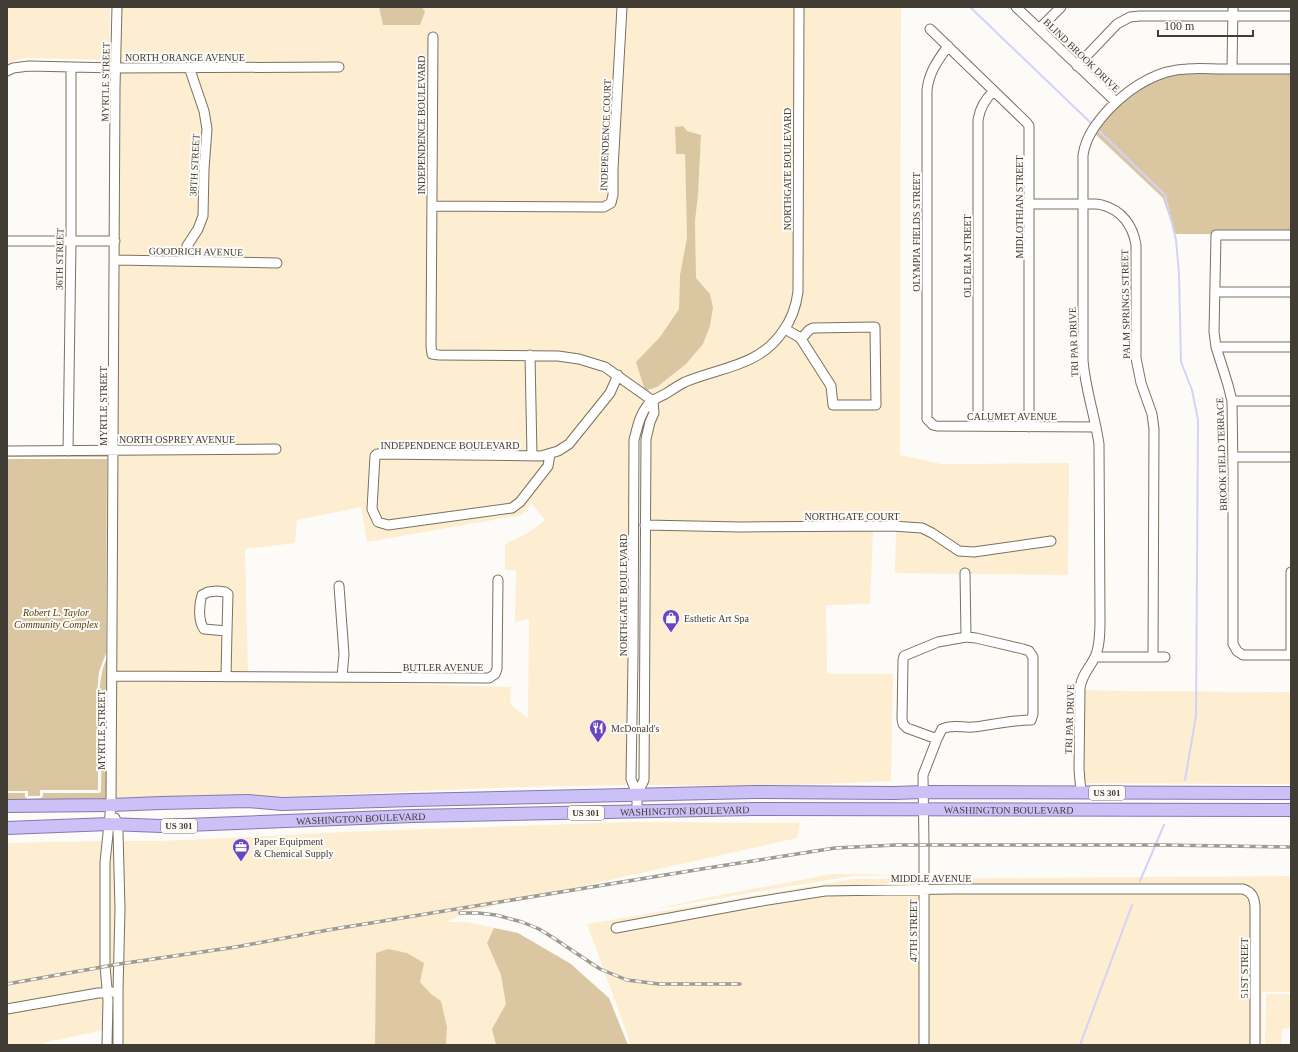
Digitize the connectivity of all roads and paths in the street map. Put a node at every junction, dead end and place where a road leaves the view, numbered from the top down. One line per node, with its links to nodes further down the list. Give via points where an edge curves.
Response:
1 (117, 7): 15 (street, MYRTLE STREET)
2 (622, 7): 24 (street, INDEPENDENCE COURT, via 613,169 614,195 611,203 604,207)
3 (799, 7): 34 (street, NORTHGATE BOULEVARD, via 798,292 793,313)
4 (1016, 7): 8 (street, BLIND BROOK DRIVE)
5 (1061, 7): 8 (street)
6 (1233, 12): 7 (street); 12 (street, via 1130,17 1118,24); 17 (street)
7 (1291, 16)
8 (1039, 29): 12 (street, BLIND BROOK DRIVE)
9 (930, 30): 11 (street, MIDLOTHIAN STREET)
10 (433, 37): 24 (street, INDEPENDENCE BOULEVARD)
11 (948, 46): 20 (street, MIDLOTHIAN STREET); 43 (street, OLYMPIA FIELDS STREET, via 931,72 927,90 926,415)
12 (1077, 66): 21 (street, BLIND BROOK DRIVE)
13 (71, 67): 15 (street, NORTH ORANGE AVENUE); 19 (street, NORTH ORANGE AVENUE, via 29,66); 28 (street, 36TH STREET)
14 (189, 67): 15 (street, NORTH ORANGE AVENUE); 16 (street, NORTH ORANGE AVENUE); 30 (street, 38TH STREET, via 204,111 207,129 203,216 198,229 186,246)
15 (116, 68): 27 (street, MYRTLE STREET)
16 (339, 68)
17 (1232, 69): 18 (street, TRI PAR DRIVE); 21 (street, TRI PAR DRIVE, via 1187,69 1165,72 1139,84)
18 (1291, 69)
19 (7, 70)
20 (994, 91): 22 (street, MIDLOTHIAN STREET, via 1030,126); 44 (street, OLD ELM STREET, via 982,105 978,120)
21 (1116, 102): 23 (street, TRI PAR DRIVE, via 1101,118 1086,143 1083,156)
22 (1030, 204): 23 (street, PALM SPRINGS STREET); 45 (street, MIDLOTHIAN STREET)
23 (1083, 204): 46 (street, TRI PAR DRIVE, via 1083,360); 65 (street, PALM SPRINGS STREET, via 1101,205 1120,215 1132,229 1136,246 1136,358 1154,429)
24 (432, 206): 38 (street, INDEPENDENCE BOULEVARD, via 432,354)
25 (1291, 236): 32 (street, BROOK FIELD TERRACE, via 1216,235)
26 (7, 241): 28 (street)
27 (115, 241): 28 (street); 29 (street, MYRTLE STREET)
28 (70, 242): 49 (street, 36TH STREET)
29 (115, 260): 30 (street, GOODRICH AVENUE); 50 (street, MYRTLE STREET)
30 (184, 261): 31 (street, GOODRICH AVENUE)
31 (277, 263)
32 (1214, 292): 33 (street); 36 (street, BROOK FIELD TERRACE)
33 (1291, 292)
34 (785, 329): 35 (street); 40 (street, NORTHGATE BOULEVARD, via 775,343 758,356 684,383)
35 (801, 340): 35 (street, via 813,328 875,327 876,405 833,405 831,386)
36 (1216, 346): 37 (street); 41 (street, BROOK FIELD TERRACE)
37 (1291, 347)
38 (530, 355): 39 (street, INDEPENDENCE BOULEVARD, via 574,358 605,367); 52 (street, INDEPENDENCE BOULEVARD)
39 (618, 375): 40 (street, INDEPENDENCE BOULEVARD); 51 (street, INDEPENDENCE BOULEVARD, via 610,393 569,444)
40 (653, 401): 55 (street, NORTHGATE BOULEVARD, via 654,413 646,439); 75 (street, NORTHGATE BOULEVARD, via 641,416 634,440 631,779)
41 (1232, 401): 42 (street); 53 (street, BROOK FIELD TERRACE)
42 (1291, 402)
43 (929, 423): 44 (street, CALUMET AVENUE, via 937,426)
44 (978, 426): 45 (street, CALUMET AVENUE)
45 (1029, 427): 46 (street, CALUMET AVENUE)
46 (1096, 427): 64 (street, TRI PAR DRIVE, via 1100,461 1100,619)
47 (276, 450): 50 (street, NORTH OSPREY AVENUE)
48 (7, 451): 49 (street, NORTH OSPREY AVENUE)
49 (68, 451): 50 (street, NORTH OSPREY AVENUE)
50 (113, 451): 67 (street, MYRTLE STREET)
51 (550, 454): 52 (street, INDEPENDENCE BOULEVARD); 52 (street, INDEPENDENCE BOULEVARD, via 548,466 520,502 512,508 388,525 378,522 372,512 377,454)
52 (532, 456)
53 (1233, 457): 54 (street); 63 (street, BROOK FIELD TERRACE, via 1233,644 1236,651 1243,655)
54 (1291, 457)
55 (645, 525): 56 (street, NORTHGATE COURT, via 922,528 959,551 974,552); 75 (street, NORTHGATE BOULEVARD, via 644,780)
56 (1051, 541)
57 (1291, 572): 63 (street)
58 (965, 573): 62 (street)
59 (498, 580): 69 (street, BUTLER AVENUE, via 497,668 492,676)
60 (339, 586): 69 (street, via 344,654)
61 (227, 631): 61 (street, via 228,594 217,591 204,593 200,605 202,627); 68 (street)
62 (966, 637): 70 (street, via 938,642 904,656 903,724 909,730); 70 (street, via 1023,648 1032,654 1032,718 972,727 946,727 940,731)
63 (1291, 654)
64 (1095, 657): 65 (street); 72 (street, TRI PAR DRIVE, via 1082,677 1080,688)
65 (1153, 657): 66 (street)
66 (1165, 657)
67 (112, 676): 68 (street, BUTLER AVENUE); 78 (street, MYRTLE STREET)
68 (226, 677): 69 (street, BUTLER AVENUE)
69 (342, 677)
70 (937, 739): 71 (street, 47TH STREET, via 923,775)
71 (923, 792): 72 (main road, WASHINGTON BOULEVARD / US 301); 75 (main road, WASHINGTON BOULEVARD / US 301); 79 (street, 47TH STREET)
72 (1081, 793): 73 (main road, WASHINGTON BOULEVARD / US 301); 80 (main road, via 1071,803 1063,806)
73 (1261, 793): 74 (main road, WASHINGTON BOULEVARD / US 301); 81 (main road, via 1244,805 1184,806)
74 (1291, 793)
75 (637, 794): 78 (main road, WASHINGTON BOULEVARD / US 301, via 282,804 241,801); 84 (street, NORTHGATE BOULEVARD)
76 (1291, 803): 82 (main road, via 1281,803)
77 (7, 806): 78 (main road, WASHINGTON BOULEVARD / US 301)
78 (111, 806): 85 (street, MYRTLE STREET)
79 (924, 809): 80 (main road, WASHINGTON BOULEVARD / US 301); 84 (main road, WASHINGTON BOULEVARD / US 301); 87 (street, 47TH STREET)
80 (986, 809): 81 (main road, WASHINGTON BOULEVARD / US 301)
81 (1174, 810): 82 (main road, WASHINGTON BOULEVARD / US 301)
82 (1269, 810): 83 (main road, WASHINGTON BOULEVARD / US 301)
83 (1291, 810)
84 (637, 812): 85 (main road, WASHINGTON BOULEVARD / US 301, via 161,826)
85 (113, 824): 86 (main road, WASHINGTON BOULEVARD / US 301); 90 (street, MYRTLE STREET, via 118,831); 91 (street, MYRTLE STREET, via 105,862)
86 (7, 828)
87 (924, 890): 88 (street, MIDDLE AVENUE, via 1239,889); 89 (street, MIDDLE AVENUE, via 825,891); 95 (street, 47TH STREET)
88 (1250, 892): 96 (street, 51ST STREET, via 1255,906)
89 (616, 928)
90 (118, 991): 91 (street); 94 (street, MYRTLE STREET)
91 (107, 993): 92 (street); 93 (street, MYRTLE STREET)
92 (7, 1008)
93 (107, 1045)
94 (118, 1045)
95 (924, 1045)
96 (1255, 1045)

